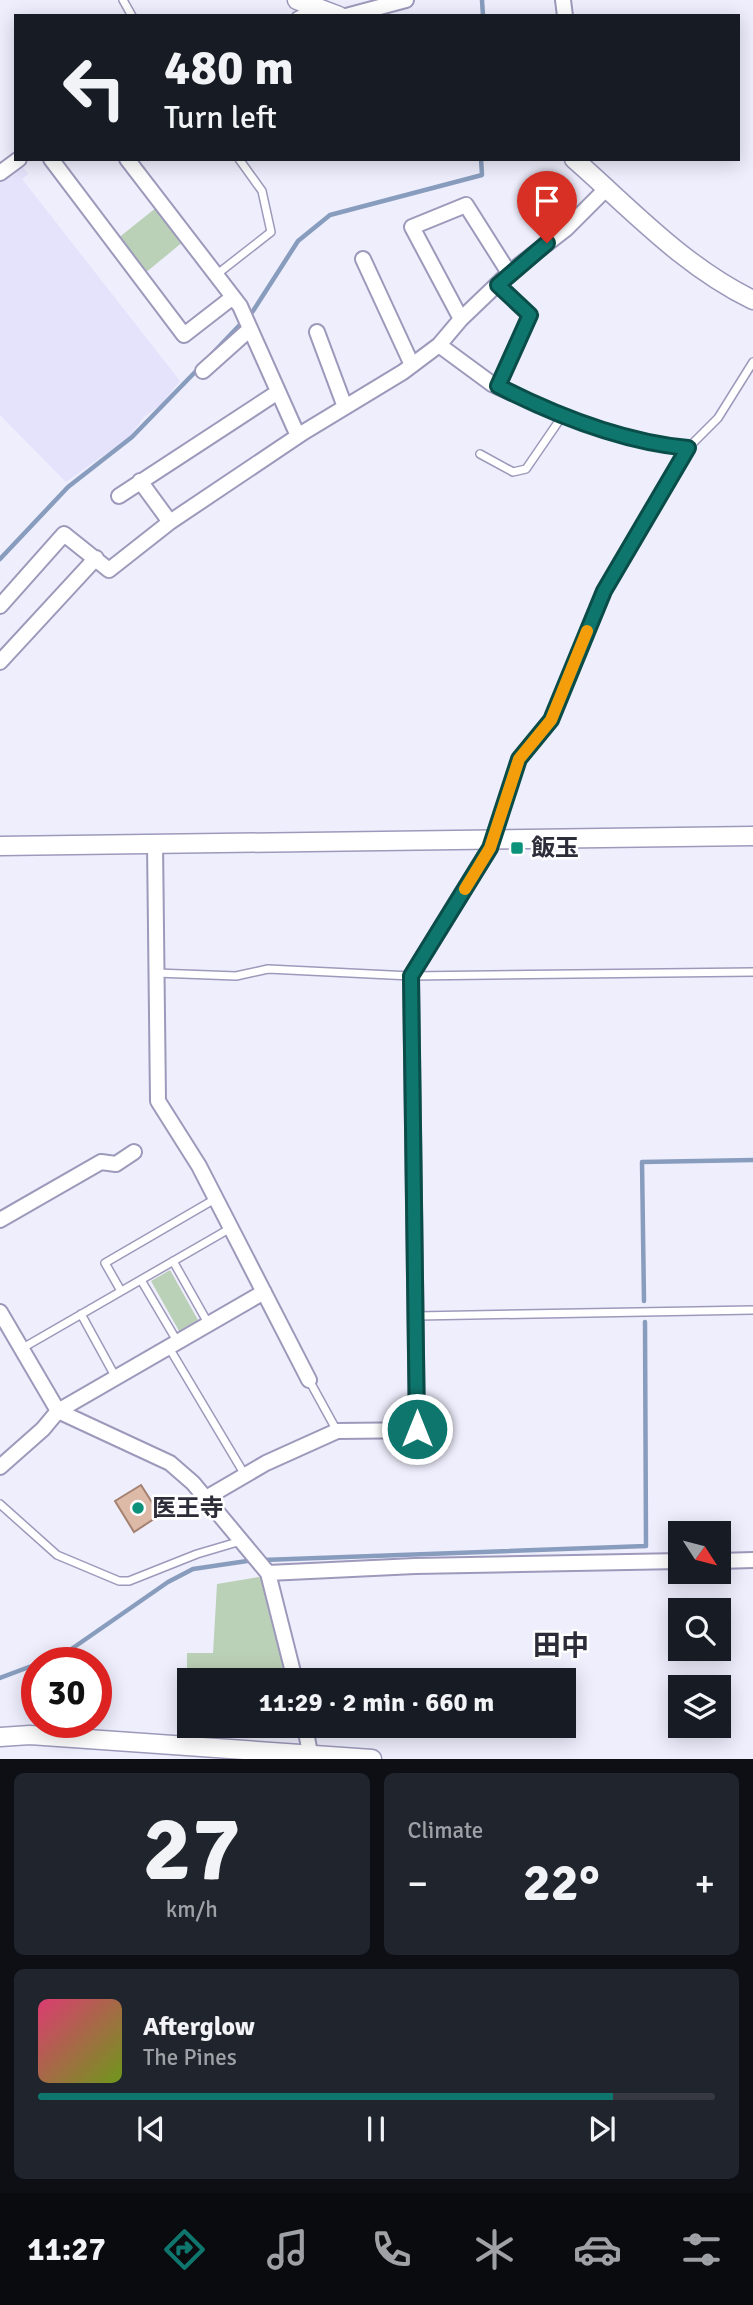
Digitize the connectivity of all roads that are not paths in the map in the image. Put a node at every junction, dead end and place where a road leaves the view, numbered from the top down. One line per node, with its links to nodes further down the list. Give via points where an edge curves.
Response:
1 (406, 0): 4 (street)
2 (306, 3): 3 (street)
3 (334, 14)
4 (354, 14)
5 (16, 161): 10 (street)
6 (53, 161): 16 (street, via 184,335)
7 (129, 161): 14 (street)
8 (240, 161): 14 (lane, via 262,191 271,232)
9 (576, 161): 11 (street)
10 (0, 173)
11 (605, 190): 13 (street, via 566,229); 17 (street, via 700,270)
12 (363, 259): 23 (street)
13 (509, 273): 15 (street); 18 (street, via 466,205 412,227)
14 (216, 275): 16 (street)
15 (498, 285): 18 (street); 25 (lane, via 530,315)
16 (233, 297): 19 (street)
17 (753, 300)
18 (461, 319): 21 (street)
19 (247, 322): 24 (street); 26 (street)
20 (317, 332): 28 (street)
21 (439, 345): 23 (street); 25 (street)
22 (753, 362): 31 (lane, via 718,418)
23 (412, 365): 28 (street)
24 (202, 371)
25 (498, 386): 27 (street)
26 (278, 392): 30 (street); 33 (street)
27 (512, 393): 29 (lane)
28 (345, 407): 30 (street)
29 (563, 415): 31 (lane, via 648,442); 32 (lane, via 526,469 513,472)
30 (298, 436): 35 (street)
31 (688, 448): 40 (lane, via 604,591 551,720 519,759)
32 (480, 454)
33 (140, 481): 34 (street); 35 (street)
34 (119, 496)
35 (170, 522): 36 (street, via 109,570)
36 (96, 558): 37 (street, via 64,534); 38 (street)
37 (0, 606)
38 (0, 662)
39 (753, 836): 40 (street)
40 (492, 839): 41 (street); 45 (street)
41 (155, 843): 42 (street); 44 (street)
42 (0, 846)
43 (753, 972): 45 (lane)
44 (155, 973): 45 (lane, via 236,976 268,969); 47 (street, via 158,1101)
45 (411, 976): 57 (street)
46 (134, 1152): 48 (street, via 116,1164 101,1162)
47 (216, 1199): 49 (street); 52 (lane, via 105,1263)
48 (0, 1220)
49 (229, 1228): 50 (lane); 53 (street)
50 (173, 1261): 51 (lane); 58 (lane)
51 (141, 1280): 52 (lane); 59 (lane)
52 (121, 1291): 56 (lane)
53 (264, 1292): 58 (street); 62 (street)
54 (753, 1310): 57 (lane)
55 (0, 1312): 60 (street)
56 (81, 1314): 60 (lane); 61 (lane)
57 (417, 1316): 64 (street, via 423,1429)
58 (208, 1323): 59 (street)
59 (172, 1343): 61 (street); 66 (lane)
60 (21, 1349): 63 (street)
61 (115, 1376): 63 (street)
62 (309, 1380): 64 (lane)
63 (58, 1411): 65 (street); 67 (street, via 170,1463)
64 (337, 1432): 66 (street)
65 (0, 1467)
66 (245, 1475): 67 (street)
67 (206, 1498): 69 (street)
68 (0, 1504): 69 (lane, via 57,1555 119,1581)
69 (241, 1541): 73 (street)
70 (732, 1560): 71 (street)
71 (753, 1560)
72 (668, 1561): 73 (street)
73 (268, 1573): 74 (street)
74 (292, 1668)
75 (0, 1737): 77 (street, via 30,1735)
76 (307, 1738): 77 (street)
77 (311, 1756): 78 (street)
78 (372, 1759)

